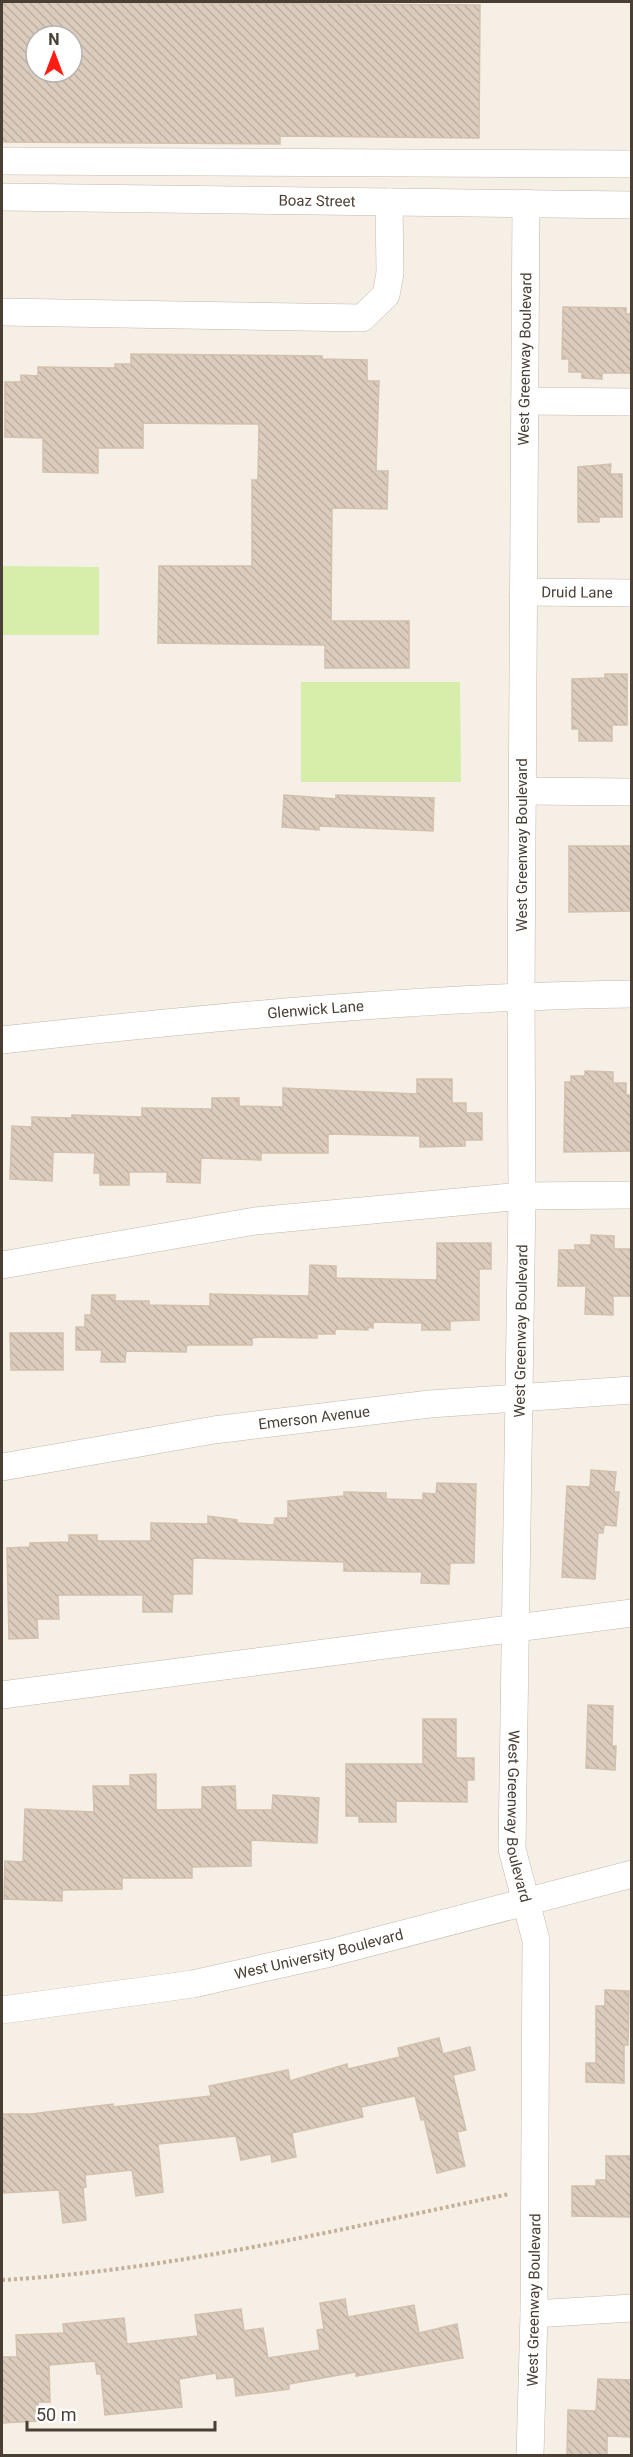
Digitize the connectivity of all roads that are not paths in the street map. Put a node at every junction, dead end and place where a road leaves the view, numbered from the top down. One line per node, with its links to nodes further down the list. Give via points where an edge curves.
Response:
1 (2, 161): 2 (street)
2 (632, 165)
3 (2, 197): 4 (street, Boaz Street)
4 (389, 202): 5 (street, Boaz Street); 7 (street, via 390,273 386,295 362,318)
5 (526, 203): 6 (street, Boaz Street); 8 (street, West Greenway Boulevard)
6 (632, 205)
7 (2, 312)
8 (525, 401): 9 (street); 10 (street, West Greenway Boulevard)
9 (632, 402)
10 (524, 592): 11 (street, Druid Lane); 12 (street, West Greenway Boulevard)
11 (632, 593)
12 (523, 792): 13 (street); 15 (street, West Greenway Boulevard)
13 (632, 792)
14 (632, 994): 15 (street, Glenwick Lane)
15 (521, 996): 16 (street, Glenwick Lane, via 133,1025); 18 (street, West Greenway Boulevard)
16 (2, 1040)
17 (632, 1195): 18 (street)
18 (522, 1196): 19 (street, via 255,1221); 21 (street, West Greenway Boulevard)
19 (2, 1265)
20 (632, 1390): 21 (street, Emerson Avenue)
21 (520, 1396): 22 (street, Emerson Avenue, via 214,1430); 24 (street, West Greenway Boulevard)
22 (2, 1467)
23 (632, 1613): 24 (street)
24 (516, 1628): 25 (street); 27 (street, West Greenway Boulevard, via 512,1850)
25 (2, 1695)
26 (632, 1874): 27 (street, West University Boulevard)
27 (526, 1900): 28 (street, West University Boulevard, via 330,1953 193,1984); 30 (street, West Greenway Boulevard, via 536,1940)
28 (2, 2010)
29 (632, 2308): 30 (street)
30 (534, 2314): 31 (street, West Greenway Boulevard)
31 (522, 2454)

